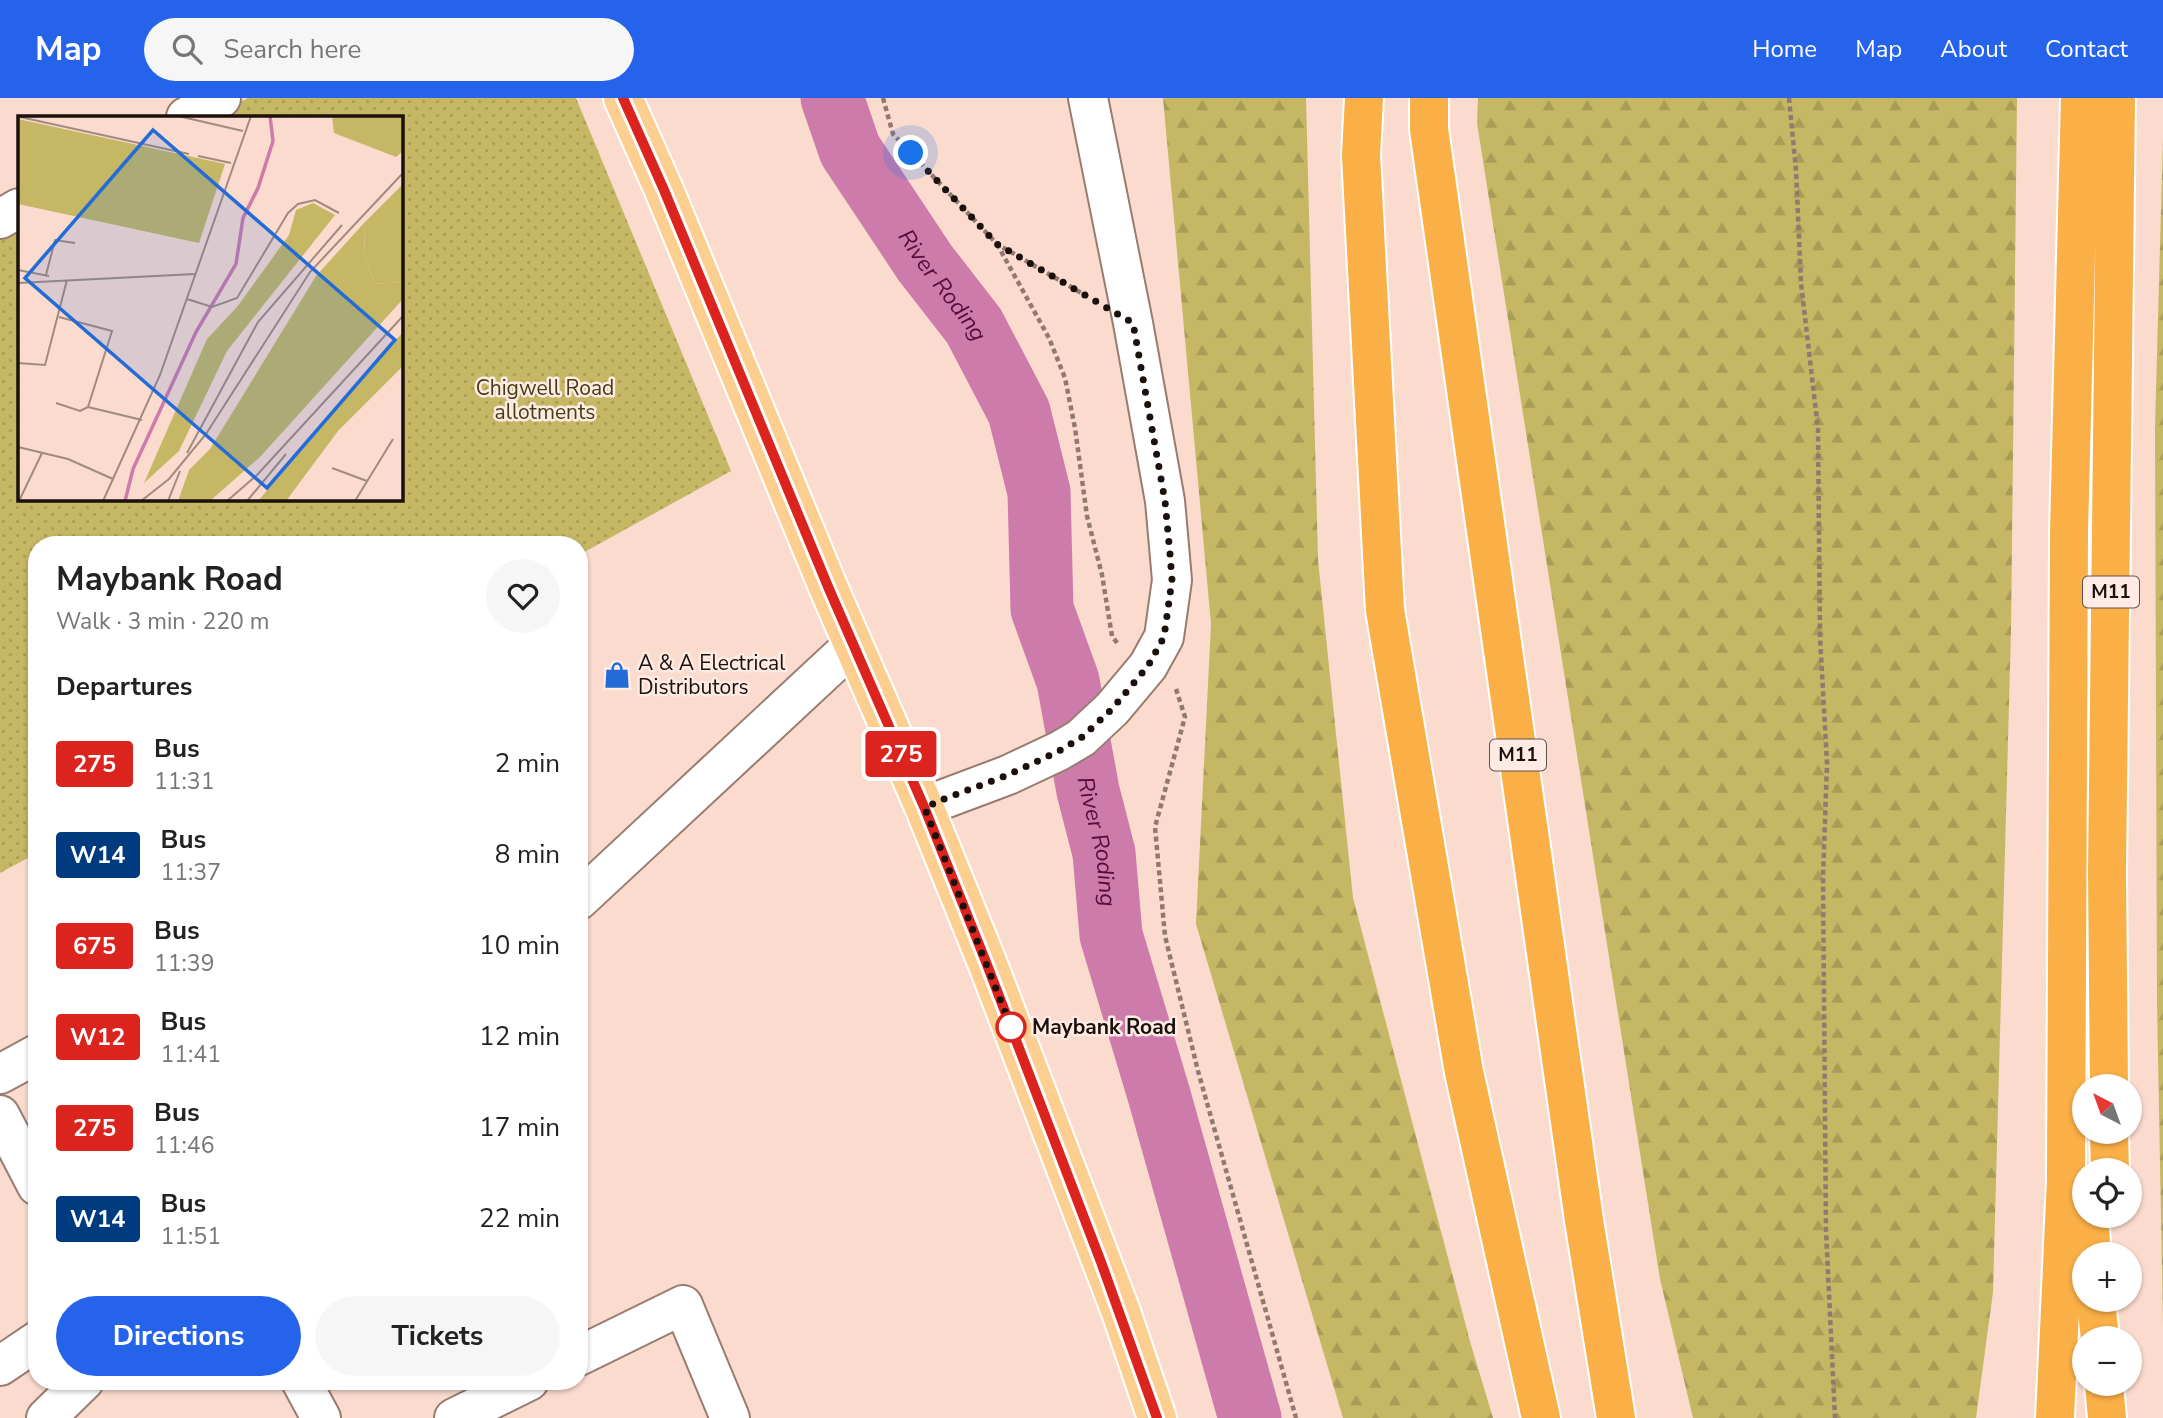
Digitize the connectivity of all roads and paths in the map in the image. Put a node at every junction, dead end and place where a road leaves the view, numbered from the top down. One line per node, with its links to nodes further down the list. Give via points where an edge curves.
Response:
1 (221, 98): 10 (street)
2 (623, 98): 16 (main road)
3 (883, 98): 13 (path, via 893,134)
4 (1088, 98): 14 (street)
5 (1364, 98): 41 (highway, via 1361,155 1385,610 1464,1072)
6 (1429, 98): 42 (highway, M11, via 1429,129)
7 (1789, 98): 43 (path, via 1801,283 1818,429 1820,636 1827,763 1823,878 1826,1231)
8 (2080, 98): 15 (highway, M11)
9 (2116, 98): 23 (highway, M11)
10 (188, 116)
11 (18, 209): 12 (street)
12 (0, 219)
13 (997, 244): 14 (path); 17 (path, via 1049,338 1065,378 1087,516 1112,636)
14 (1133, 323): 19 (street, via 1165,501 1172,580 1164,637 1148,666 1081,738)
15 (2069, 533): 25 (highway, M11); 44 (highway, M11, via 2066,1180)
16 (853, 645): 19 (main road); 20 (street)
17 (1119, 645)
18 (1173, 678): 40 (path, via 1185,717 1155,827 1166,936 1198,1072)
19 (925, 809): 39 (main road, via 1116,1299)
20 (588, 892)
21 (28, 1059): 22 (street)
22 (0, 1074)
23 (2109, 1074)
24 (0, 1115): 26 (street)
25 (2085, 1158)
26 (28, 1169)
27 (28, 1347): 29 (street)
28 (588, 1352): 38 (street, via 683,1305)
29 (0, 1366)
30 (0, 1375): 31 (street)
31 (28, 1383)
32 (306, 1390): 36 (street)
33 (511, 1390): 37 (street)
34 (2105, 1396): 45 (highway)
35 (2116, 1396): 46 (highway)
36 (321, 1418)
37 (454, 1418)
38 (730, 1418)
39 (1157, 1418)
40 (1296, 1418)
41 (1541, 1418)
42 (1616, 1418)
43 (1835, 1418)
44 (2055, 1418)
45 (2107, 1418)
46 (2117, 1418)

